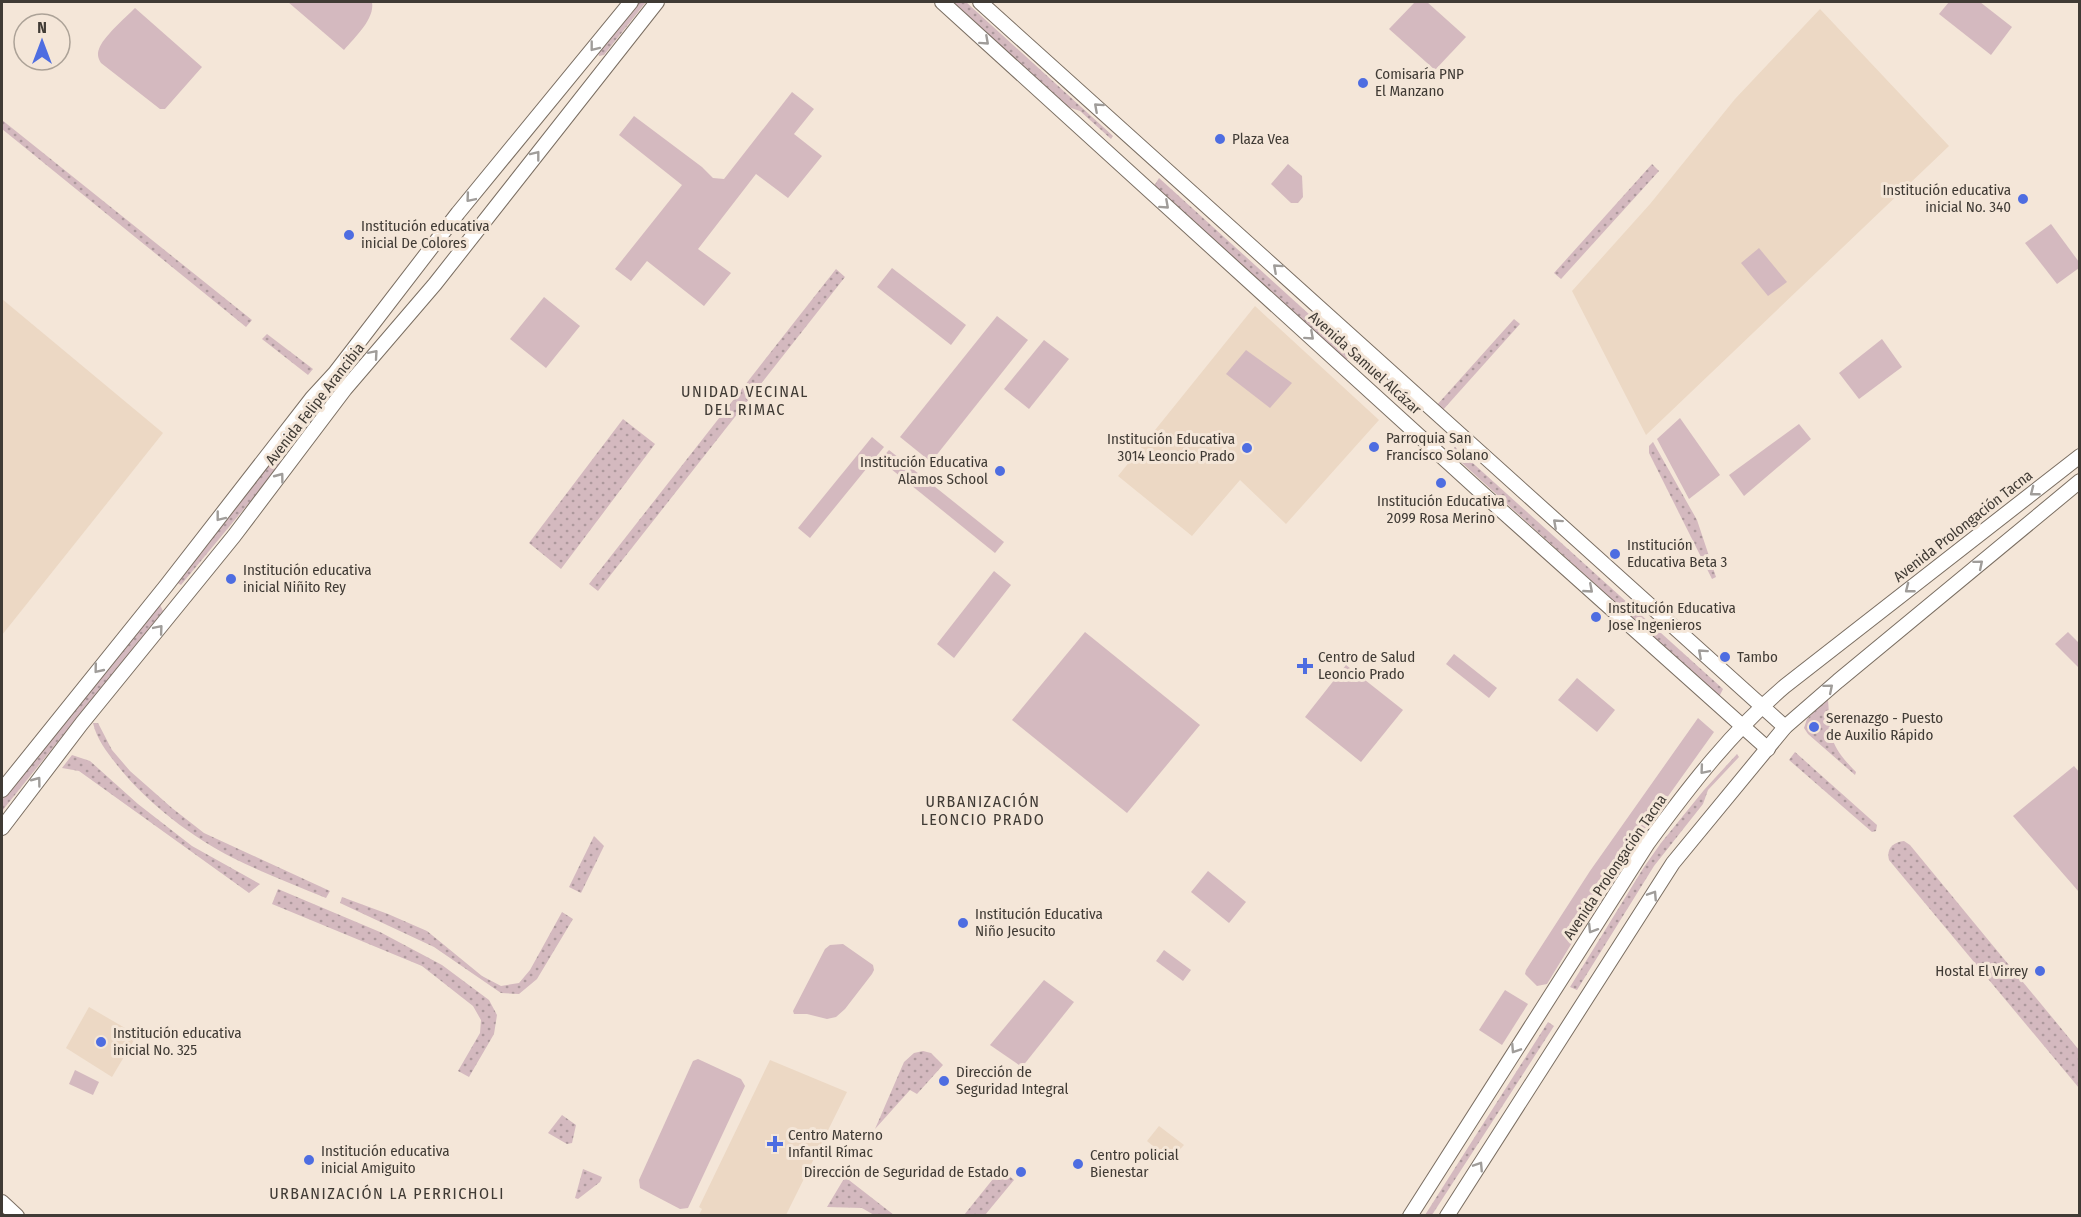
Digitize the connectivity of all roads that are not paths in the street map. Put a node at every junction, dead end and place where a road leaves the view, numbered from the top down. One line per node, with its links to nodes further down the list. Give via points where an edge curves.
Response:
1 (631, 2): 11 (main road, Avenida Felipe Arancibia, one-way to 11, via 458,213)
2 (657, 2): 12 (main road, Avenida Felipe Arancibia, one-way to 2, via 234,536 345,388 435,284)
3 (942, 2): 8 (main road, Avenida Samuel Alcázar, one-way to 8)
4 (980, 2): 7 (main road, Avenida Samuel Alcázar, one-way to 4)
5 (2079, 456): 7 (main road, Avenida Prolongación Tacna, one-way to 7)
6 (2079, 481): 9 (main road, one-way to 6)
7 (1762, 705): 8 (main road, Avenida Prolongación Tacna); 9 (main road, Avenida Samuel Alcázar)
8 (1743, 726): 10 (main road, Avenida Samuel Alcázar); 15 (main road, Avenida Prolongación Tacna, one-way to 15, via 1683,795 1648,843)
9 (1785, 727): 10 (main road)
10 (1768, 748): 16 (main road, one-way to 10, via 1673,863)
11 (2, 790)
12 (2, 828)
13 (2, 1202): 14 (main road)
14 (17, 1215)
15 (1410, 1215)
16 (1447, 1215)

